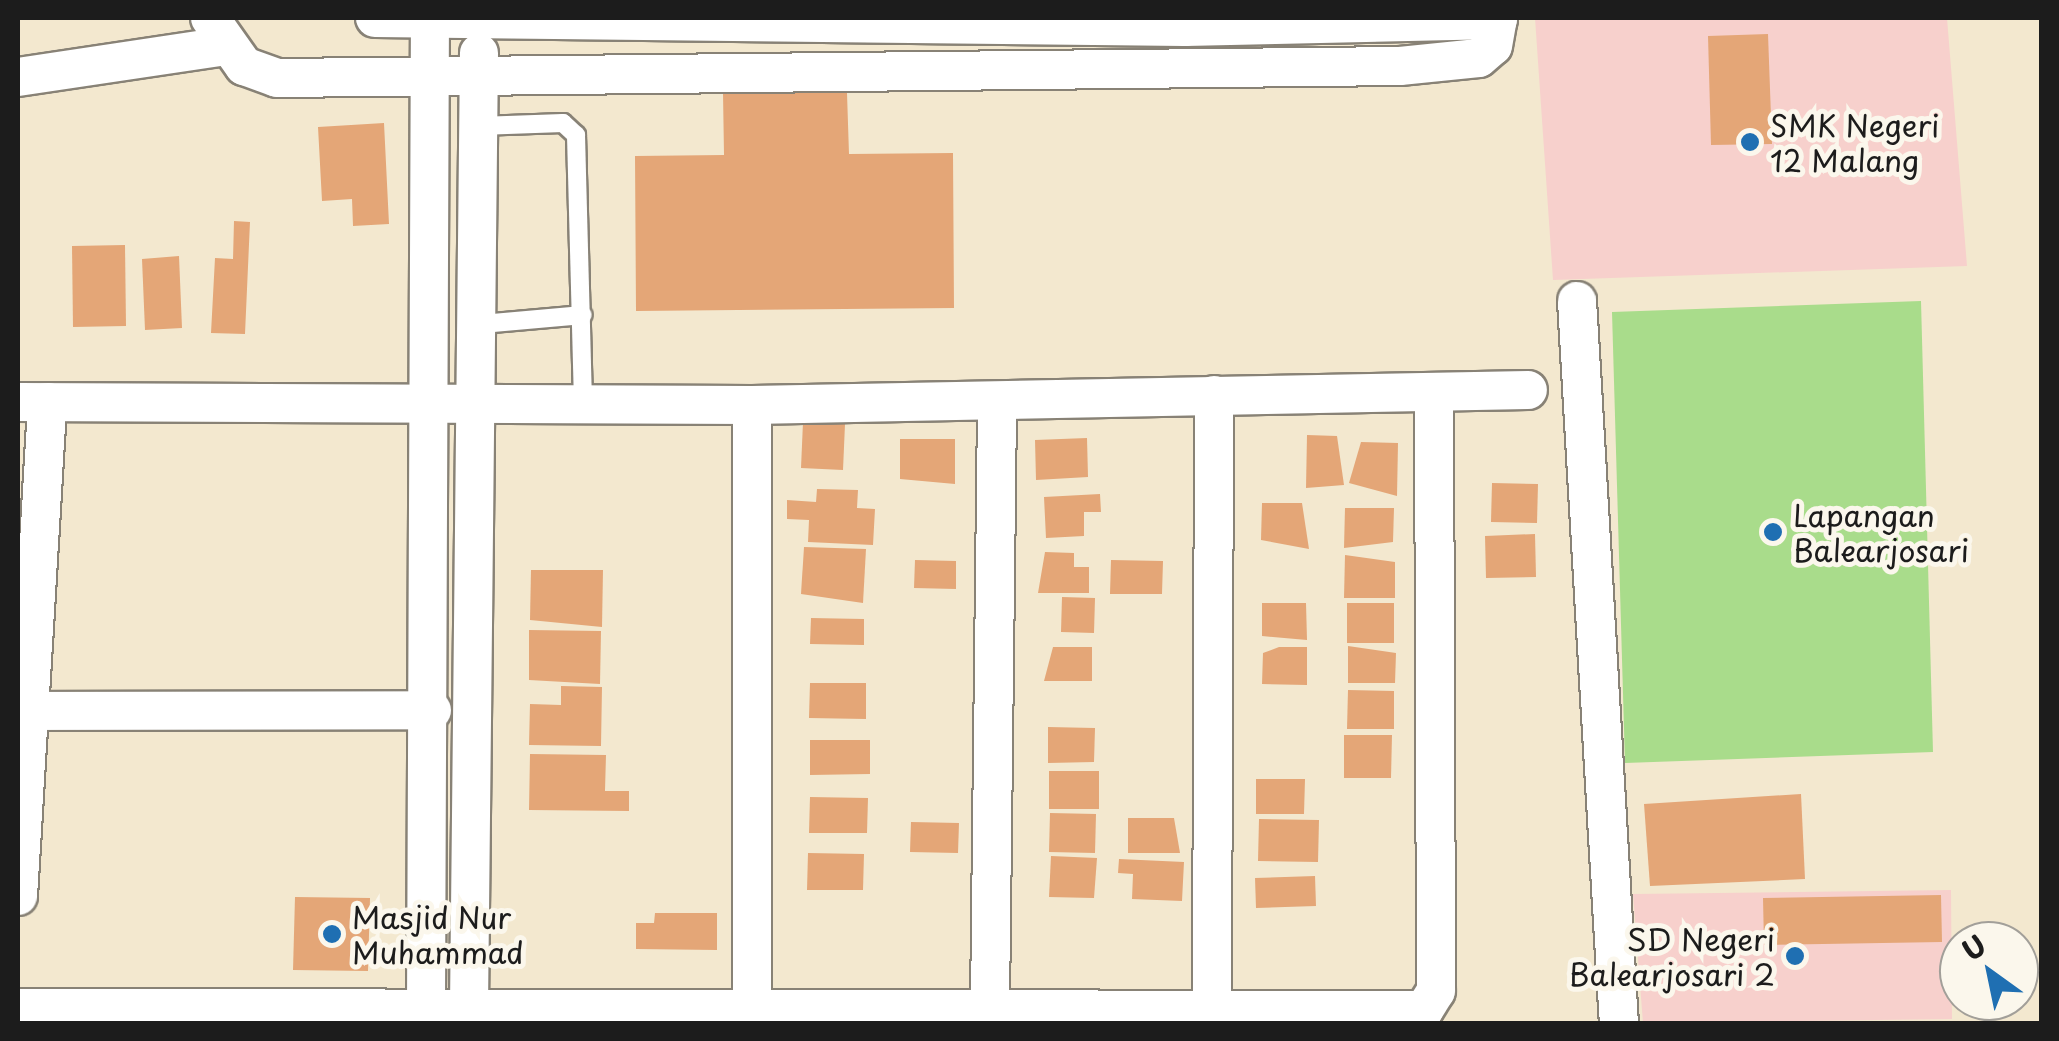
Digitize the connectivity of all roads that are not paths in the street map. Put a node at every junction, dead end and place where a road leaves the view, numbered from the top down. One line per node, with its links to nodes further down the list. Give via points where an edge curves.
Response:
1 (375, 18): 4 (street)
2 (1498, 19): 5 (street); 7 (street, via 1493,46 1464,62)
3 (480, 20): 4 (street); 5 (street); 9 (street)
4 (430, 21): 10 (street)
5 (870, 21): 7 (street)
6 (218, 32): 8 (street); 10 (street, via 244,66 278,78)
7 (868, 66): 9 (street)
8 (18, 77)
9 (479, 77): 10 (street); 11 (street)
10 (429, 78): 12 (street)
11 (479, 126): 13 (street); 15 (lane, via 554,122 574,130)
12 (434, 214): 13 (street); 22 (street)
13 (480, 214): 16 (street)
14 (1578, 300): 35 (street)
15 (582, 315): 16 (lane); 25 (lane)
16 (482, 324): 24 (street)
17 (1528, 390): 18 (street)
18 (1434, 394): 19 (street); 34 (street, via 1434,998 1410,1013)
19 (1214, 395): 21 (street); 34 (street)
20 (32, 402): 22 (street); 26 (street)
21 (997, 402): 23 (street); 30 (street)
22 (432, 404): 24 (street); 27 (street)
23 (752, 405): 25 (street); 29 (street)
24 (482, 406): 25 (street); 33 (street)
25 (583, 406)
26 (31, 710): 27 (street); 28 (street)
27 (432, 710): 31 (street)
28 (18, 896)
29 (752, 1005): 30 (street); 33 (street)
30 (990, 1005): 34 (street)
31 (426, 1006): 32 (street); 33 (street)
32 (18, 1008)
33 (469, 1008)
34 (1212, 1008)
35 (1619, 1024)

